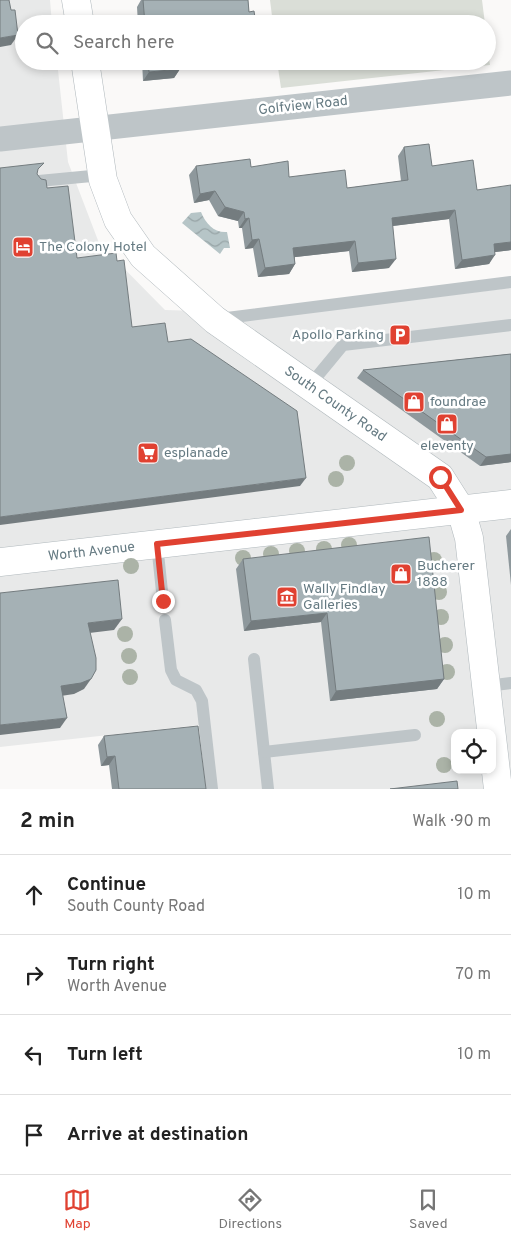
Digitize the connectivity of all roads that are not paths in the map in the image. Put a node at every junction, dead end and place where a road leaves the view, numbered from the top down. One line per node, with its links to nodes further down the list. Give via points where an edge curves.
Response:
1 (76, 0): 2 (main road)
2 (78, 15)
3 (86, 70): 5 (main road, South County Road)
4 (511, 83): 5 (street, Golfview Road)
5 (95, 129): 6 (street, Golfview Road); 7 (main road, South County Road)
6 (0, 139)
7 (102, 175): 8 (lane); 10 (main road, South County Road, via 118,220 143,256)
8 (39, 181)
9 (511, 282): 10 (lane)
10 (214, 320): 12 (main road, South County Road)
11 (511, 325): 12 (lane, via 343,346)
12 (310, 386): 14 (main road, South County Road, via 440,477)
13 (511, 504): 14 (main road, Worth Avenue)
14 (461, 510): 15 (main road, Worth Avenue); 20 (main road, South County Road)
15 (157, 544): 16 (main road, Worth Avenue); 17 (lane)
16 (0, 562)
17 (163, 601)
18 (165, 620): 23 (lane, via 171,670 176,680 196,690 202,701)
19 (254, 659): 22 (lane)
20 (499, 684): 25 (main road, South County Road)
21 (415, 735): 22 (lane)
22 (264, 752): 24 (lane)
23 (212, 789)
24 (268, 789)
25 (498, 789)

